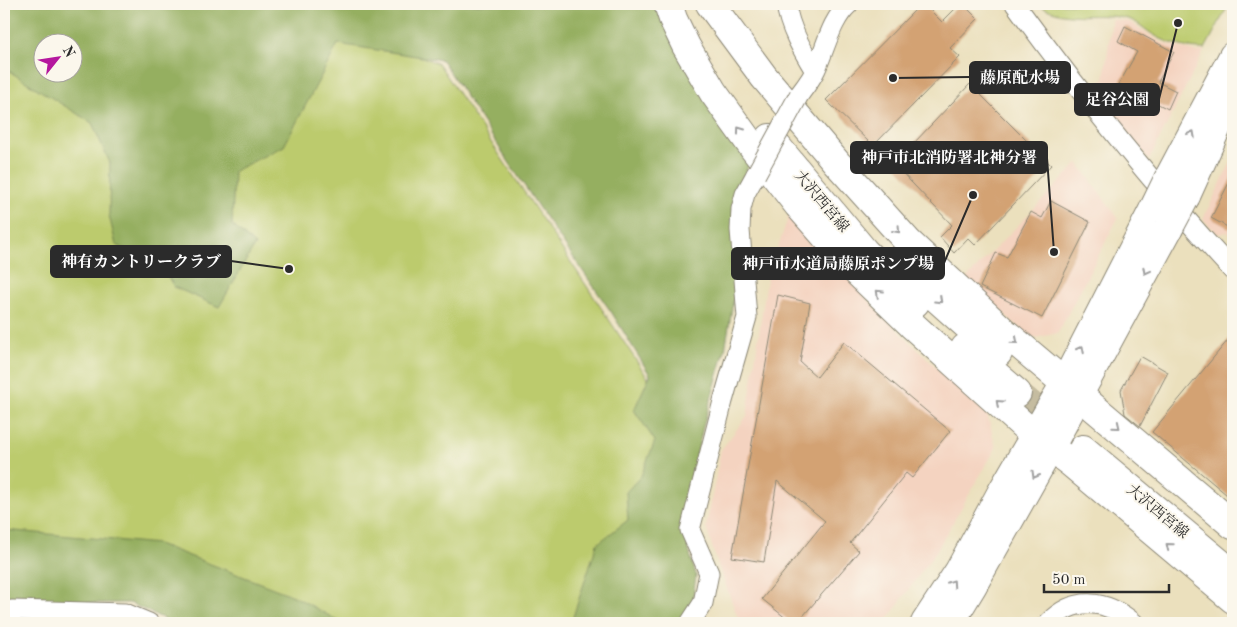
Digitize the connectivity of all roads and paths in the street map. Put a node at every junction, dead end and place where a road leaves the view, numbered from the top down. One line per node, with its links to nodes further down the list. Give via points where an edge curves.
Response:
1 (668, 4): 14 (main road, one-way to 1, via 911,324 856,271 798,206 713,92 686,46)
2 (679, 4): 3 (main road, 大沢西宮線, one-way to 2, via 772,107 915,279 970,330 1022,386 918,306 858,244 738,98)
3 (700, 4)
4 (710, 4): 13 (main road, one-way to 13, via 764,77 909,243 1003,331)
5 (786, 4): 9 (street, via 801,49)
6 (849, 4): 9 (street, via 837,18)
7 (1015, 4): 12 (street, via 1117,138)
8 (1233, 56): 11 (main road, one-way to 8)
9 (815, 71): 21 (street, bridge, via 745,194 741,209 747,317 690,530 709,573 704,603)
10 (1233, 92): 11 (main road)
11 (1177, 186): 13 (main road, bridge)
12 (1233, 271)
13 (1072, 389): 14 (main road); 15 (main road, one-way to 15)
14 (1043, 442): 18 (main road, one-way to 14); 22 (main road, one-way to 14, via 959,572 1000,493); 23 (main road, one-way to 23, via 974,586)
15 (1233, 525)
16 (1233, 549): 17 (main road, 大沢西宮線, via 1128,465 1088,441)
17 (1233, 574)
18 (1233, 599)
19 (4, 611): 20 (street, via 125,613)
20 (149, 623)
21 (690, 623)
22 (924, 623)
23 (950, 623)
24 (1048, 623): 25 (street, via 1062,612 1084,604 1098,604 1123,614)
25 (1134, 623)

